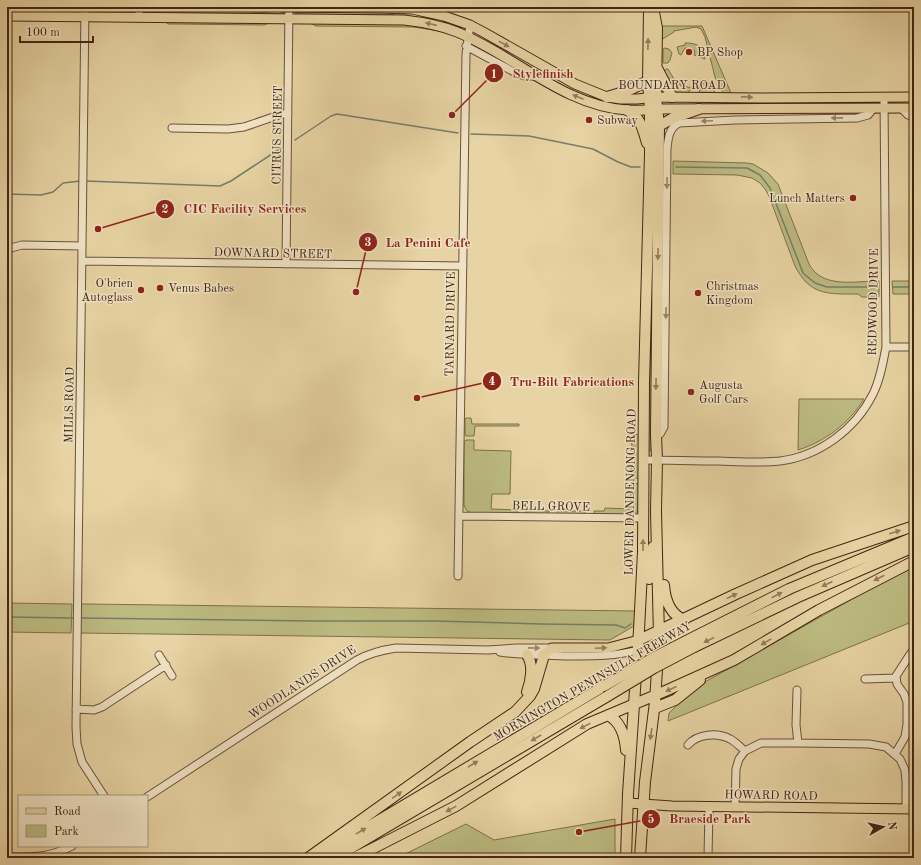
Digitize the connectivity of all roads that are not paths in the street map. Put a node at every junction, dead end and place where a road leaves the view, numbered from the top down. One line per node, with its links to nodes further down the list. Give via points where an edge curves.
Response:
1 (85, 7): 9 (street, MILLS ROAD)
2 (139, 7): 10 (street)
3 (282, 7): 4 (main road, BOUNDARY ROAD)
4 (289, 7): 7 (main road, BOUNDARY ROAD); 11 (street, CITRUS STREET)
5 (649, 7): 18 (highway, LOWER DANDENONG ROAD, one-way to 5)
6 (653, 7): 16 (highway, LOWER DANDENONG ROAD, via 657,28)
7 (398, 8): 12 (street); 13 (main road, BOUNDARY ROAD, via 432,13)
8 (7, 16): 9 (main road, BOUNDARY ROAD)
9 (85, 17): 10 (main road, BOUNDARY ROAD); 41 (street, MILLS ROAD)
10 (139, 17): 11 (main road, BOUNDARY ROAD)
11 (289, 19): 12 (main road, BOUNDARY ROAD); 32 (street, CITRUS STREET)
12 (398, 20): 14 (main road, BOUNDARY ROAD, one-way to 12, via 439,26)
13 (470, 25): 14 (street, TARNARD DRIVE); 19 (main road, BOUNDARY ROAD, one-way to 19, via 572,83)
14 (468, 37): 15 (street, TARNARD DRIVE); 17 (main road, BOUNDARY ROAD)
15 (466, 46): 17 (street, BOUNDARY ROAD, via 518,74); 45 (street, TARNARD DRIVE)
16 (656, 66): 20 (highway, LOWER DANDENONG ROAD); 21 (highway)
17 (537, 76): 31 (main road, BOUNDARY ROAD, one-way to 17, via 586,101)
18 (648, 81): 19 (highway, via 626,92); 20 (highway, LOWER DANDENONG ROAD)
19 (607, 97): 20 (main road, BOUNDARY ROAD)
20 (652, 97): 21 (main road, BOUNDARY ROAD); 27 (highway, LOWER DANDENONG ROAD)
21 (672, 97): 22 (main road, BOUNDARY ROAD, one-way to 22)
22 (884, 97): 23 (main road, BOUNDARY ROAD); 24 (street, REDWOOD DRIVE)
23 (914, 97)
24 (884, 108): 25 (main road, BOUNDARY ROAD); 30 (main road, BOUNDARY ROAD); 46 (street, REDWOOD DRIVE)
25 (901, 108): 26 (main road, BOUNDARY ROAD); 33 (street, via 908,115)
26 (914, 108)
27 (654, 109): 28 (main road, BOUNDARY ROAD); 31 (main road, BOUNDARY ROAD); 35 (highway, LOWER DANDENONG ROAD); 39 (highway, LOWER DANDENONG ROAD)
28 (699, 109): 29 (main road, BOUNDARY ROAD); 35 (highway)
29 (722, 109): 30 (main road, BOUNDARY ROAD); 34 (street, BOUNDARY ROAD)
30 (873, 109): 34 (street, BOUNDARY ROAD, one-way to 34, via 868,115 857,118)
31 (627, 110): 39 (highway, via 638,119)
32 (288, 114): 36 (street, via 228,129); 44 (street, CITRUS STREET)
33 (914, 116)
34 (735, 120): 37 (street, BOUNDARY ROAD, one-way to 37, via 679,123)
35 (659, 126): 38 (highway, LOWER DANDENONG ROAD)
36 (172, 128)
37 (670, 130): 40 (street, LOWER DANDENONG ROAD)
38 (659, 145): 40 (street); 48 (highway, LOWER DANDENONG ROAD, one-way to 48)
39 (650, 153): 49 (highway, LOWER DANDENONG ROAD)
40 (667, 157): 48 (street, LOWER DANDENONG ROAD, one-way to 48, via 664,427)
41 (82, 246): 42 (street, via 22,246); 43 (street, MILLS ROAD)
42 (7, 249)
43 (82, 261): 44 (street, DOWNARD STREET); 79 (street, MILLS ROAD)
44 (286, 264): 45 (street, DOWNARD STREET)
45 (463, 266): 51 (street, TARNARD DRIVE)
46 (886, 347): 47 (street); 50 (street, REDWOOD DRIVE, via 873,394 848,428 827,444 804,455 781,461)
47 (914, 347)
48 (656, 436): 50 (highway, LOWER DANDENONG ROAD)
49 (643, 460): 50 (street, REDWOOD DRIVE); 52 (highway, LOWER DANDENONG ROAD)
50 (657, 460): 53 (highway, LOWER DANDENONG ROAD)
51 (458, 516): 52 (street, BELL GROVE); 59 (street, TARNARD DRIVE)
52 (644, 518): 63 (highway, LOWER DANDENONG ROAD, one-way to 52)
53 (656, 520): 55 (highway, LOWER DANDENONG ROAD); 63 (highway)
54 (914, 526): 60 (highway, one-way to 54, via 812,560)
55 (657, 534): 60 (highway, via 667,601 674,613); 61 (highway, LOWER DANDENONG ROAD)
56 (914, 537): 62 (highway, MORNINGTON PENINSULA FREEWAY, one-way to 56, via 789,589)
57 (914, 547): 62 (highway, MORNINGTON PENINSULA FREEWAY, one-way to 62)
58 (914, 561): 69 (highway, one-way to 69, via 819,610)
59 (458, 576)
60 (684, 620): 61 (highway)
61 (659, 631): 63 (highway); 75 (highway, LOWER DANDENONG ROAD)
62 (693, 642): 95 (highway, MORNINGTON PENINSULA FREEWAY, one-way to 62, bridge, via 604,686 653,658); 96 (highway, MORNINGTON PENINSULA FREEWAY, one-way to 96, bridge, via 606,697)
63 (640, 643): 65 (main road, WOODLANDS DRIVE); 76 (highway, LOWER DANDENONG ROAD)
64 (488, 650): 65 (street, WOODLANDS DRIVE, one-way to 65, via 517,648); 68 (street, WOODLANDS DRIVE); 86 (street, WOODLANDS DRIVE, via 396,648 369,654)
65 (548, 652): 68 (street, WOODLANDS DRIVE); 77 (highway, via 536,684)
66 (911, 652): 72 (street, via 897,672)
67 (159, 655): 70 (street)
68 (527, 655): 77 (highway, via 531,676)
69 (726, 664): 75 (highway, one-way to 75); 78 (highway, via 675,700)
70 (166, 665): 71 (street); 79 (street, via 102,707 94,710)
71 (172, 676)
72 (896, 678): 73 (street); 84 (street, via 906,698 907,718 905,737)
73 (865, 679)
74 (797, 690): 81 (street)
75 (656, 695): 76 (highway); 78 (highway, LOWER DANDENONG ROAD)
76 (633, 704): 80 (highway); 87 (highway, LOWER DANDENONG ROAD)
77 (522, 705): 94 (highway, one-way to 77)
78 (655, 708): 88 (highway, LOWER DANDENONG ROAD, one-way to 88)
79 (76, 709): 85 (street, MILLS ROAD, via 80,756)
80 (608, 715): 87 (highway, via 618,724 624,737); 97 (highway, one-way to 97, via 575,731 456,806)
81 (798, 743): 83 (street, via 761,743); 84 (street, via 878,744)
82 (688, 745): 83 (street, via 697,738 716,735 731,740)
83 (745, 751): 90 (street, via 736,769)
84 (895, 754): 91 (street, via 905,770)
85 (103, 795)
86 (148, 796)
87 (628, 799): 88 (main road, HOWARD ROAD); 98 (highway, LOWER DANDENONG ROAD)
88 (643, 805): 89 (main road, HOWARD ROAD); 99 (highway, LOWER DANDENONG ROAD)
89 (709, 806): 90 (main road, HOWARD ROAD); 100 (street)
90 (735, 807): 91 (main road, HOWARD ROAD)
91 (910, 809)
92 (70, 847): 93 (street, via 46,856)
93 (7, 857)
94 (308, 858)
95 (316, 858)
96 (334, 858)
97 (354, 858)
98 (626, 858)
99 (640, 858)
100 (708, 858)

